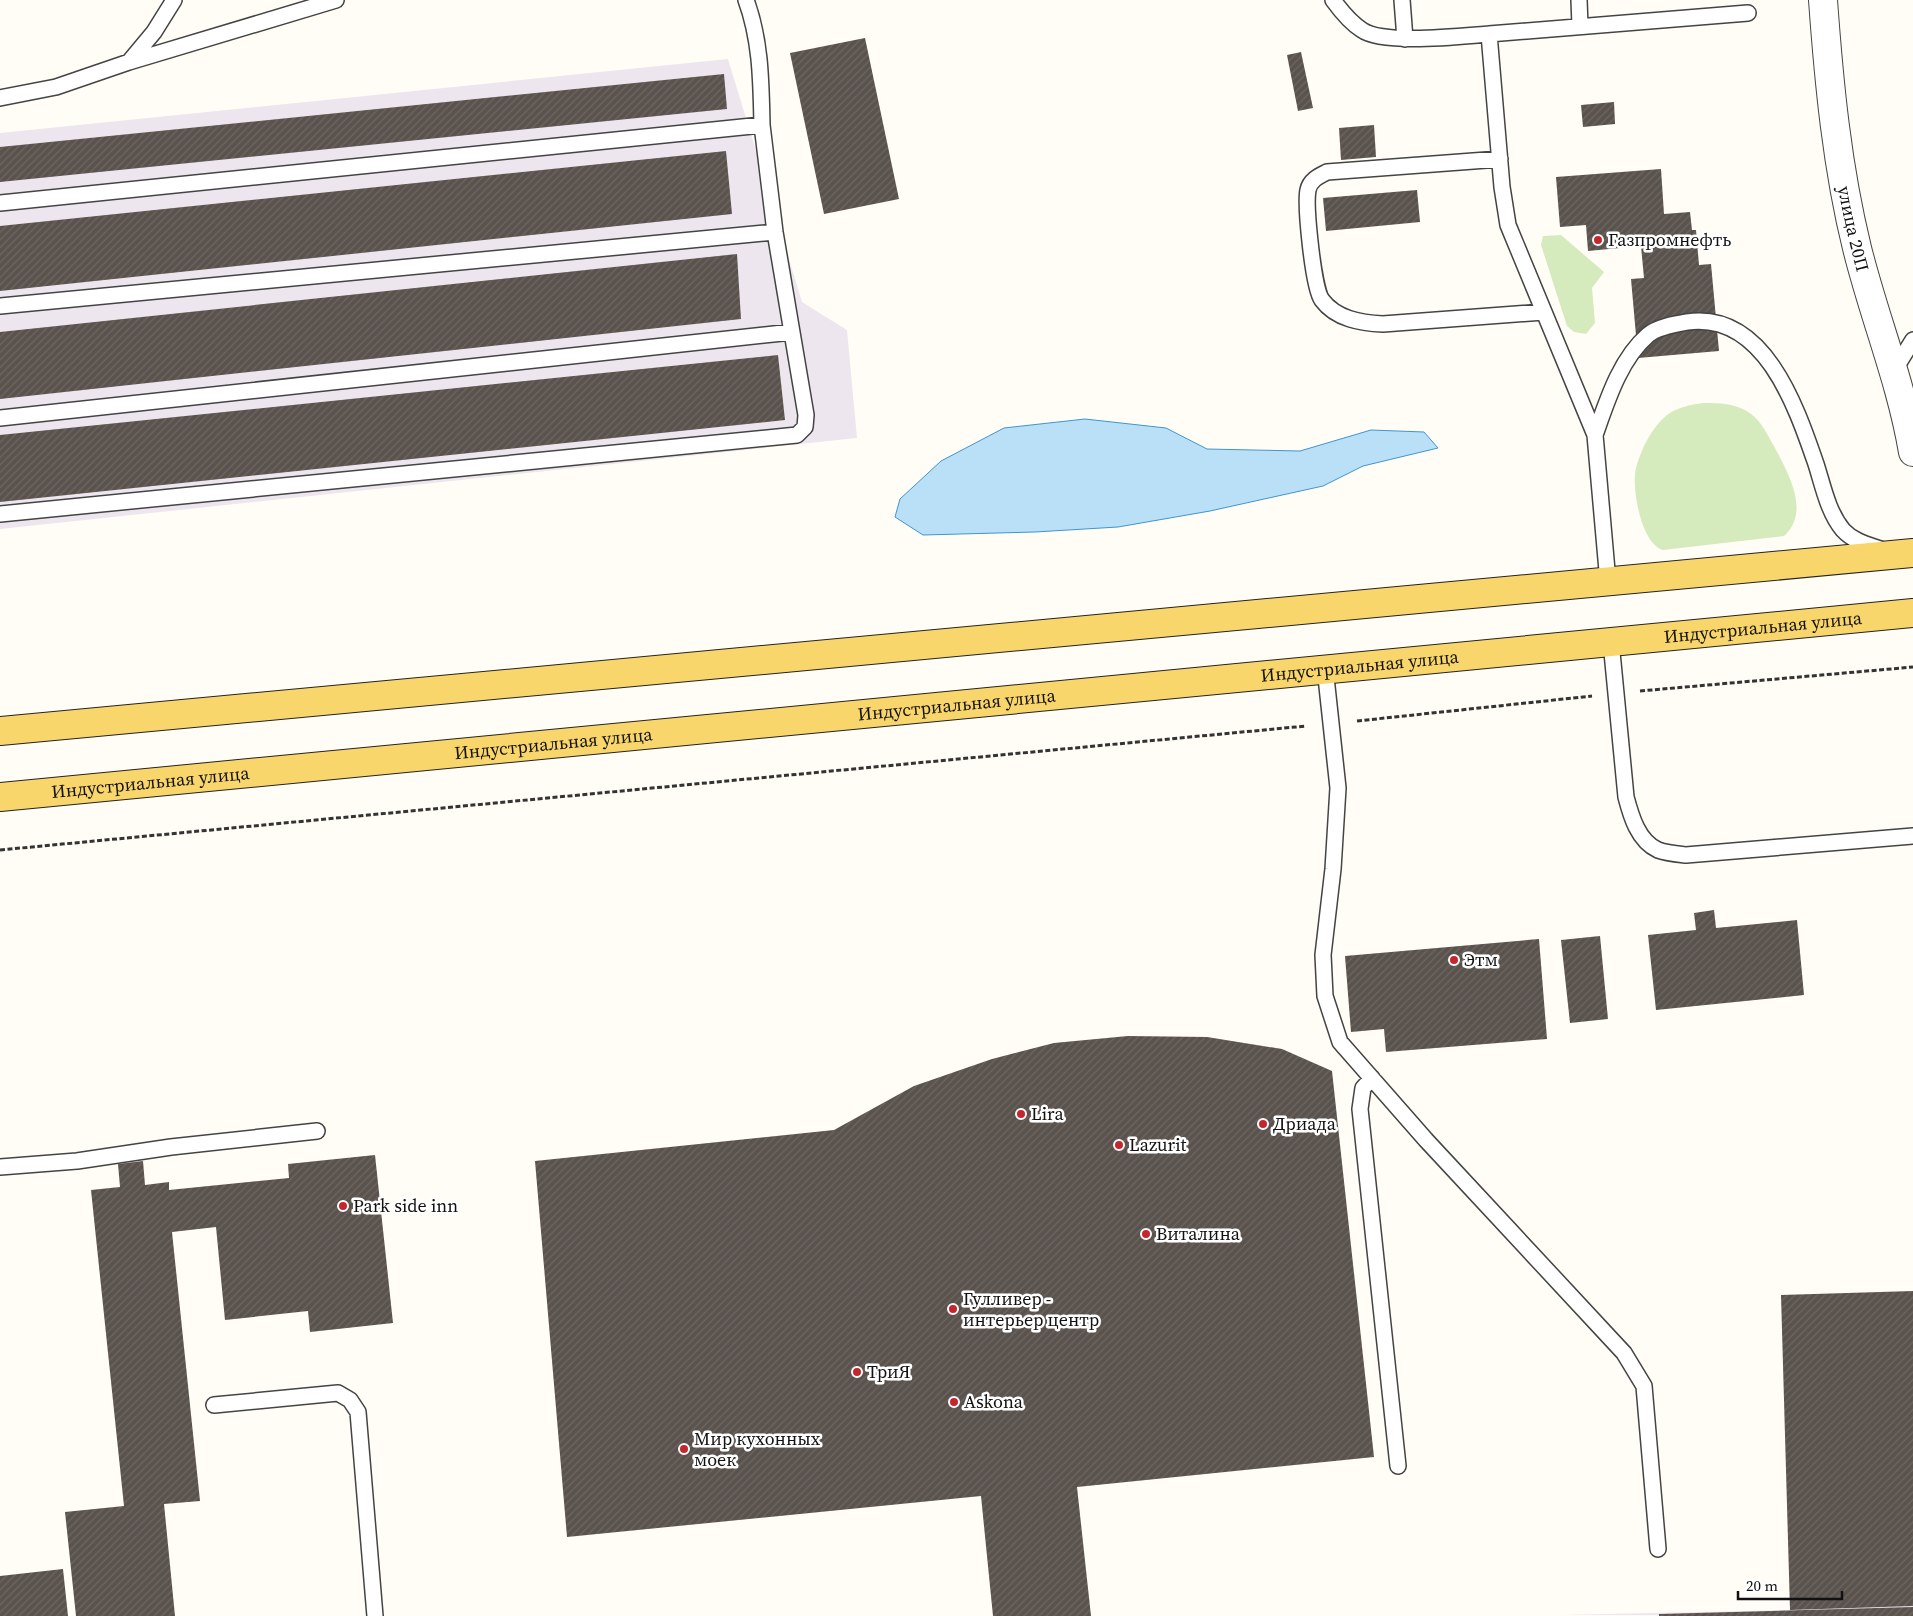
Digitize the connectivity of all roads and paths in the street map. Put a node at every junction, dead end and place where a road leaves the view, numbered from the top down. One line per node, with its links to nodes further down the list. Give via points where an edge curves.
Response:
1 (174, 0): 12 (lane, via 154,32)
2 (336, 0): 12 (lane)
3 (746, 0): 14 (lane, via 756,27 761,65)
4 (1333, 0): 11 (lane, via 1364,32)
5 (1402, 0): 11 (lane)
6 (1579, 0): 9 (lane)
7 (1824, 0): 22 (street, улица 20П, via 1838,153 1857,248)
8 (1748, 13): 9 (lane)
9 (1580, 26): 10 (lane)
10 (1490, 34): 11 (lane); 15 (lane)
11 (1405, 39)
12 (129, 62): 13 (lane, via 56,87)
13 (0, 98)
14 (762, 125): 16 (lane); 17 (lane)
15 (1500, 159): 19 (lane, via 1508,225); 19 (lane, via 1327,172 1314,178 1308,189 1308,206 1315,284 1320,298 1331,309 1362,323)
16 (0, 203)
17 (775, 232): 18 (lane); 20 (lane)
18 (0, 306)
19 (1544, 312): 24 (lane)
20 (792, 332): 23 (lane); 26 (lane, via 806,415 805,427 797,435)
21 (1913, 340): 22 (lane)
22 (1895, 369): 25 (street, улица 20П)
23 (0, 418)
24 (1595, 435): 27 (lane, via 1627,361 1649,334 1674,324 1698,320 1727,325 1758,346 1779,376 1802,423 1832,512 1844,530 1857,541); 28 (lane)
25 (1913, 452)
26 (0, 514)
27 (1905, 554): 28 (main road)
28 (1608, 582): 35 (main road)
29 (1913, 612): 30 (main road, Индустриальная улица)
30 (1612, 642): 32 (main road, Индустриальная улица); 33 (lane)
31 (1913, 667): 33 (path)
32 (1325, 668): 34 (lane); 36 (main road, Индустриальная улица)
33 (1617, 694): 34 (path); 37 (lane, via 1626,796 1631,816 1644,839 1658,850 1686,855)
34 (1332, 724): 38 (path); 39 (lane, via 1338,788 1323,955 1325,996 1340,1042)
35 (0, 732)
36 (0, 797)
37 (1913, 836)
38 (0, 850)
39 (1372, 1078): 43 (lane, via 1363,1088 1360,1109); 44 (lane, via 1624,1353 1639,1377 1644,1386)
40 (317, 1131): 41 (lane)
41 (0, 1168)
42 (214, 1405): 45 (lane, via 338,1393 350,1400 358,1412)
43 (1398, 1466)
44 (1658, 1549)
45 (375, 1616)

